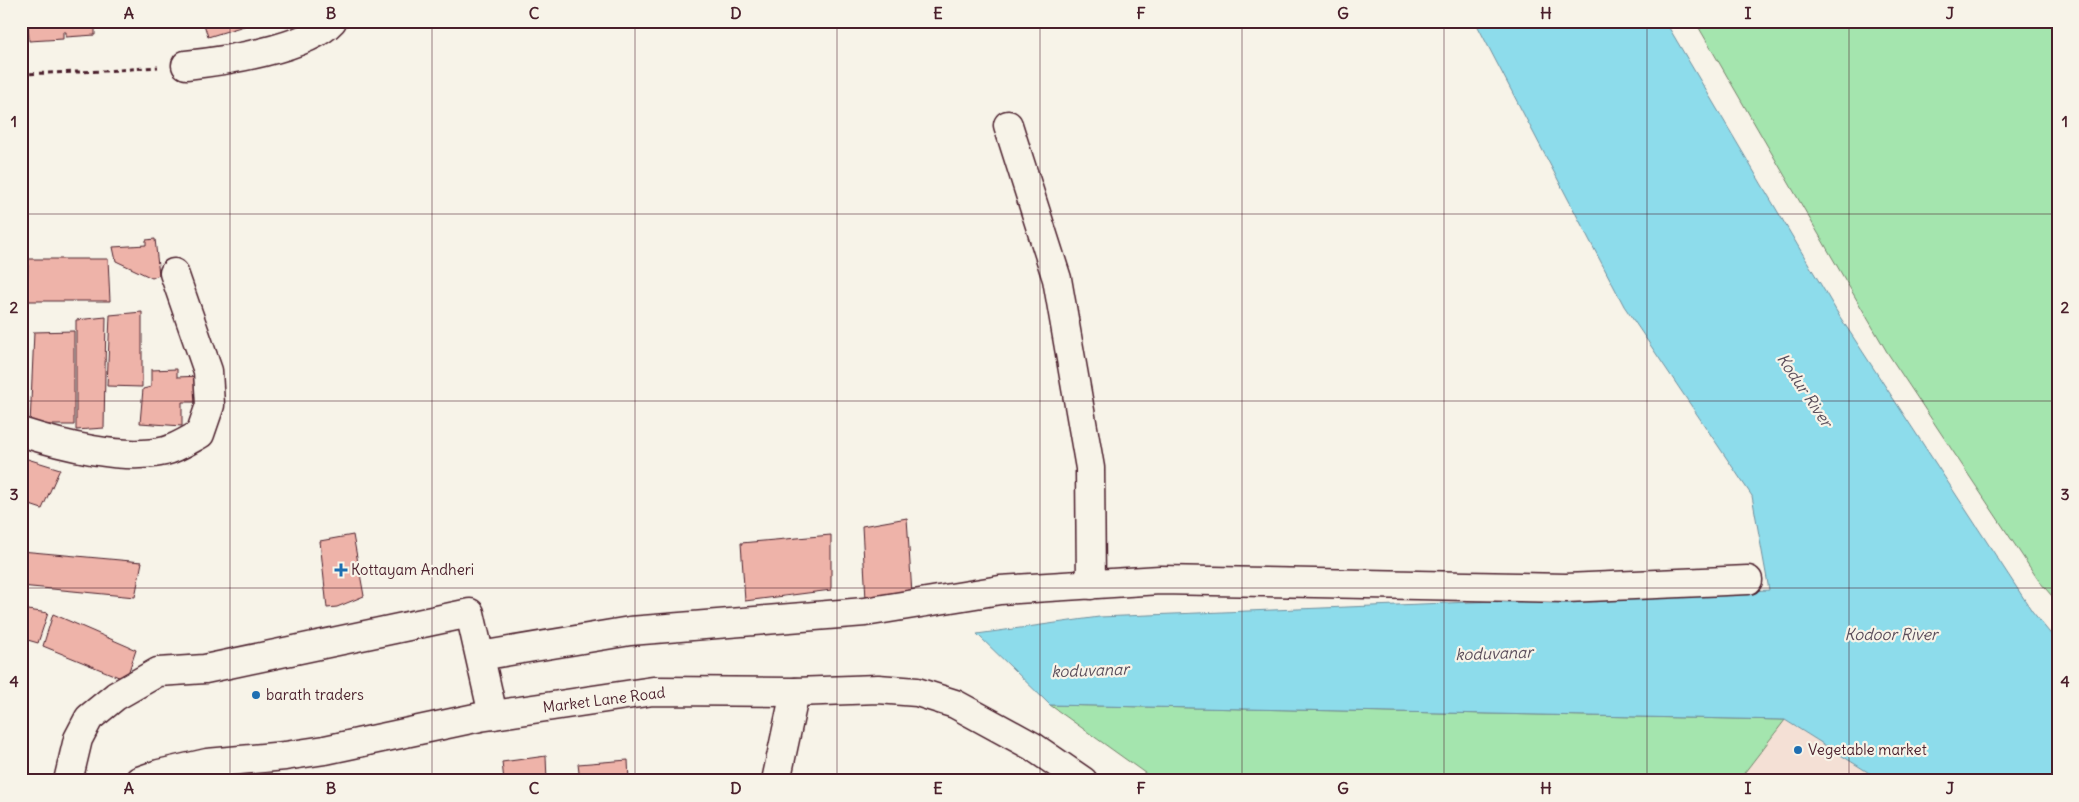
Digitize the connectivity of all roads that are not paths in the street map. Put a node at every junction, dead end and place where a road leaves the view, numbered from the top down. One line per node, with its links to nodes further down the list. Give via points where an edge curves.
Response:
1 (332, 21): 2 (street, via 324,30 287,45 218,62)
2 (186, 65)
3 (1008, 125): 7 (street, via 1057,279 1090,468)
4 (174, 273): 5 (street, via 208,371 210,405 200,434 166,451 125,454 54,443)
5 (21, 432)
6 (1748, 580): 7 (street, via 1566,588 1160,580)
7 (1091, 585): 8 (street, via 1000,590 864,612 630,630)
8 (480, 656): 10 (street); 11 (street, via 470,613 205,669 158,672 116,696 89,718 78,739)
9 (795, 692): 10 (street, Market Lane Road, via 653,691); 13 (street); 14 (street, Market Lane Road, via 878,689 917,692 955,704 996,725)
10 (494, 715): 12 (street, Market Lane Road, via 325,750 207,764)
11 (68, 781)
12 (139, 781)
13 (776, 781)
14 (1083, 781)

